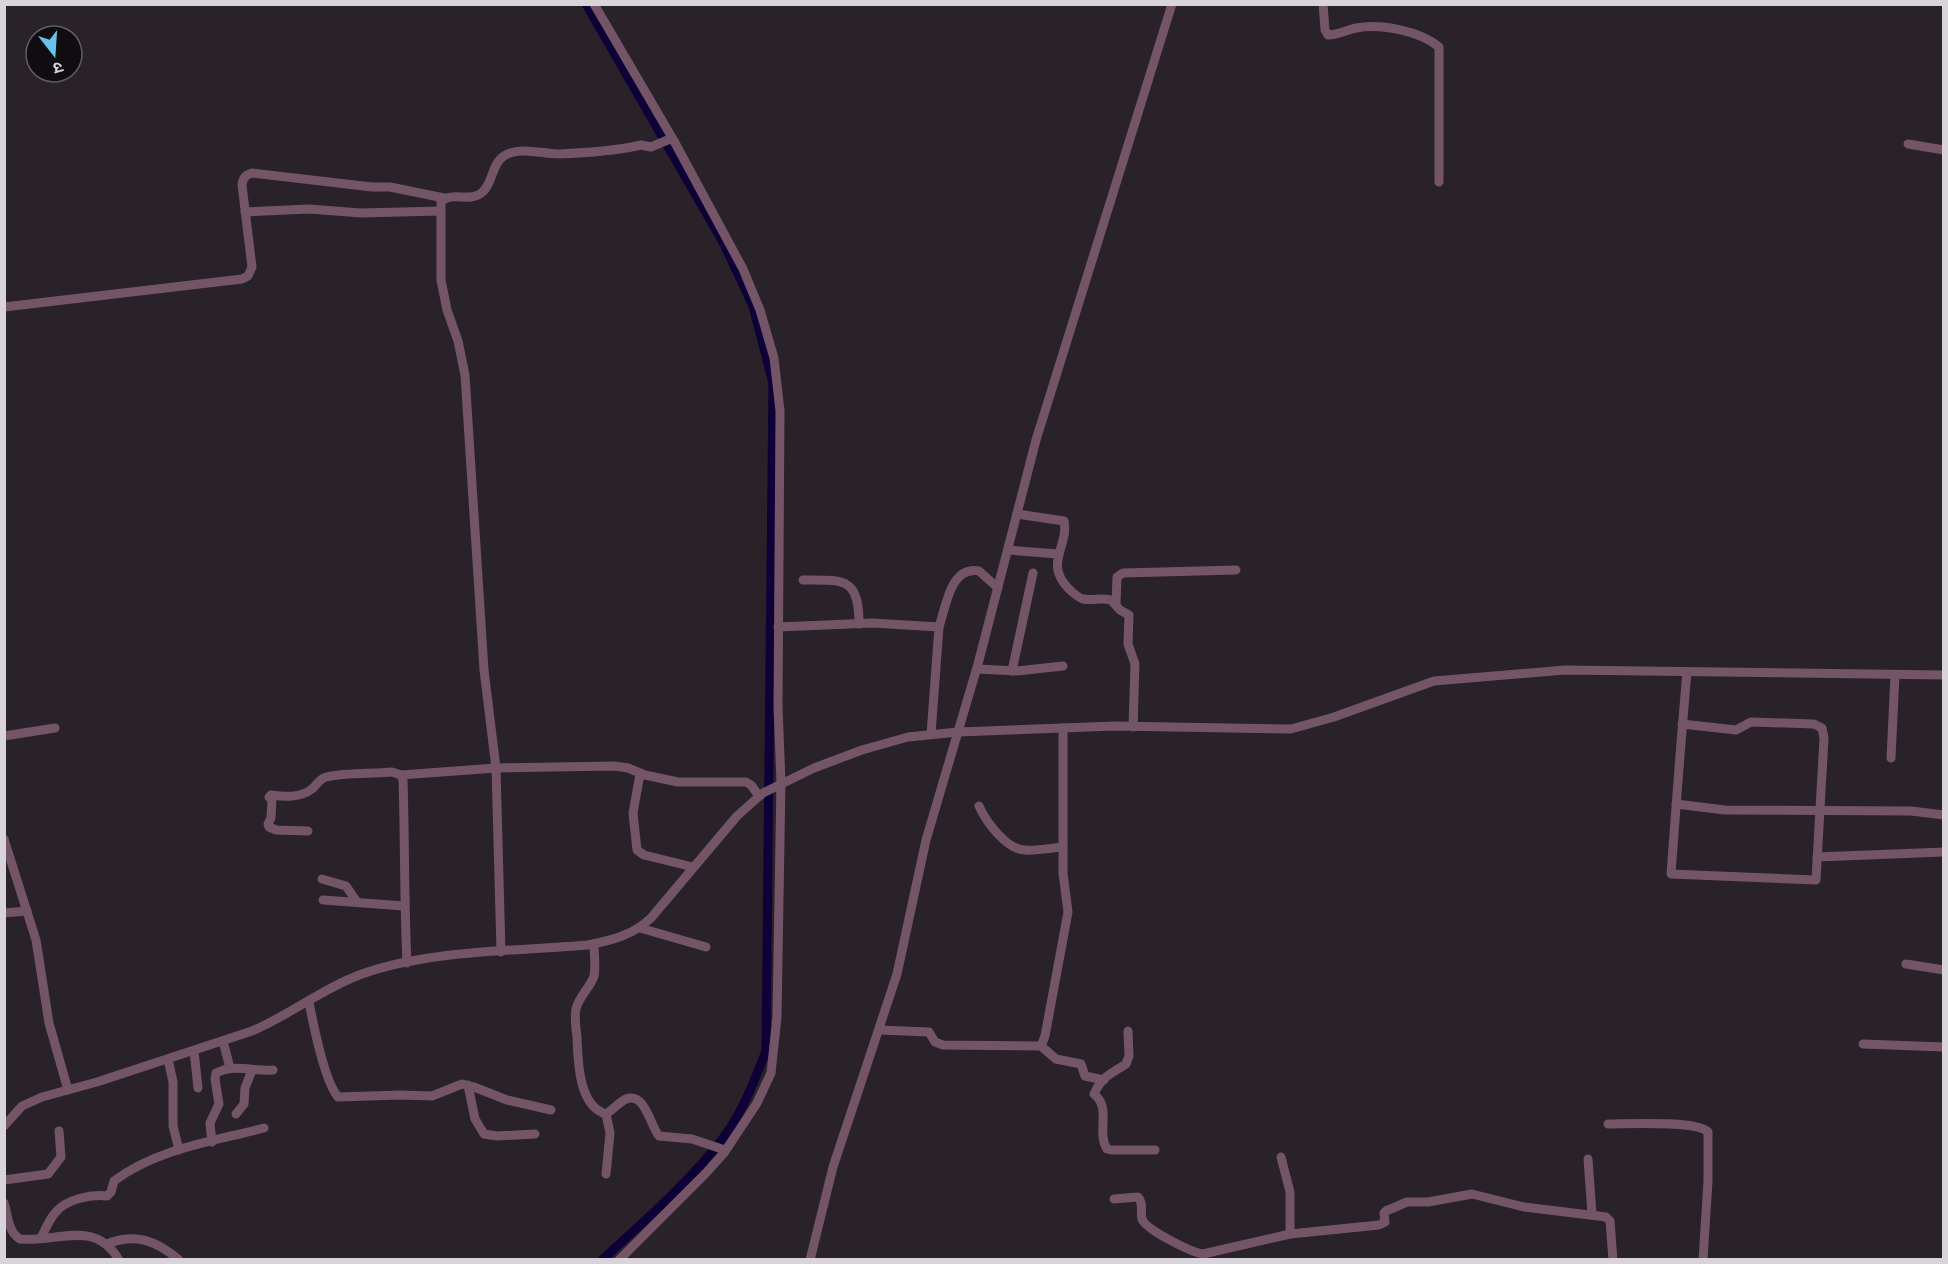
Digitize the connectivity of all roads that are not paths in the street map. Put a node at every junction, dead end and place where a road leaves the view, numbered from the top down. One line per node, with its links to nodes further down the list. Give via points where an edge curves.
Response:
1 (594, 4): 4 (street)
2 (1172, 4): 12 (street, via 1036,440)
3 (1323, 4): 7 (street, via 1328,35 1358,27 1379,28 1417,34 1439,48)
4 (672, 140): 8 (street, via 651,147 560,154 513,153 498,162 479,195); 21 (street, via 743,269 774,358 780,411)
5 (1908, 144): 6 (street)
6 (1944, 150)
7 (1439, 182)
8 (444, 198): 9 (street); 10 (street, via 390,187 252,173 243,178)
9 (440, 211): 10 (street); 37 (street, via 442,288 465,375 485,678)
10 (245, 212): 11 (street, via 252,267 242,279)
11 (4, 307)
12 (1017, 514): 13 (street); 14 (street, via 1064,521)
13 (1008, 550): 14 (street); 18 (street)
14 (1059, 554): 19 (street, via 1057,571 1074,593 1083,599 1106,598)
15 (1236, 570): 19 (street, via 1123,573 1117,577)
16 (1033, 573): 25 (street)
17 (803, 580): 20 (street, via 833,580 854,590)
18 (998, 588): 22 (street, via 979,571 962,574 954,581); 24 (street)
19 (1116, 603): 30 (street, via 1130,618 1128,644 1135,664)
20 (859, 624): 21 (street); 22 (street)
21 (778, 627): 40 (street)
22 (939, 627): 34 (street)
23 (1063, 666): 25 (street)
24 (976, 669): 25 (street); 33 (street)
25 (1012, 671)
26 (1687, 672): 27 (street); 29 (street); 30 (street, via 1565,670 1434,681 1291,729)
27 (1895, 675): 28 (street); 36 (street)
28 (1944, 675)
29 (1682, 724): 42 (street); 44 (street, via 1736,730 1751,722 1820,726 1824,738)
30 (1133, 727): 32 (street)
31 (55, 728): 35 (street)
32 (1063, 728): 33 (street); 48 (street)
33 (958, 732): 34 (street); 66 (street, via 926,840 897,974)
34 (931, 734): 40 (street, via 878,745)
35 (4, 736)
36 (1891, 758)
37 (496, 768): 38 (street, via 615,766); 39 (street); 61 (street)
38 (640, 774): 41 (street, via 678,782 746,782); 51 (street, via 633,813 637,850)
39 (401, 775): 46 (street, via 392,772 329,777 295,796 269,797 269,827); 55 (street)
40 (778, 785): 41 (street); 91 (street, via 779,952 774,1056 757,1103)
41 (761, 794): 51 (street)
42 (1676, 804): 44 (street, via 1725,810); 50 (street, via 1671,873 1816,880)
43 (979, 806): 48 (street, via 987,821 1011,846 1024,851)
44 (1820, 810): 45 (street); 50 (street)
45 (1944, 815)
46 (308, 831)
47 (4, 839): 56 (street)
48 (1063, 847): 70 (street, via 1067,925)
49 (1944, 852): 50 (street)
50 (1817, 856)
51 (693, 867): 58 (street)
52 (322, 879): 54 (street, via 346,886)
53 (323, 900): 54 (street)
54 (357, 902): 55 (street)
55 (404, 906): 62 (street)
56 (27, 911): 57 (street); 80 (street, via 39,954 51,1033)
57 (4, 913)
58 (640, 928): 59 (street, via 615,940); 60 (street)
59 (594, 944): 61 (street); 83 (street, via 594,976 577,1007 577,1055 582,1086 597,1109)
60 (706, 947)
61 (501, 952): 62 (street)
62 (407, 963): 65 (street, via 361,974)
63 (1906, 964): 64 (street)
64 (1944, 970)
65 (309, 1002): 68 (street); 78 (street, via 313,1027 338,1097 432,1096 456,1085)
66 (879, 1030): 70 (street, via 929,1032 935,1042 943,1045); 107 (street, via 833,1167)
67 (1128, 1031): 77 (street, via 1126,1064 1107,1074)
68 (224, 1041): 72 (street); 74 (street)
69 (1863, 1044): 71 (street)
70 (1041, 1046): 77 (street, via 1056,1059 1080,1064 1085,1076)
71 (1944, 1047)
72 (194, 1051): 73 (street); 79 (street)
73 (168, 1059): 80 (street); 90 (street, via 174,1082 173,1126)
74 (230, 1068): 75 (street); 89 (street, via 215,1075 219,1104 210,1123)
75 (252, 1070): 76 (street); 82 (street, via 244,1104)
76 (273, 1070)
77 (1104, 1080): 92 (street, via 1094,1094 1102,1104 1105,1146 1111,1150)
78 (468, 1085): 81 (street, via 507,1100); 88 (street, via 475,1119 484,1134)
79 (198, 1088)
80 (68, 1090): 85 (street, via 22,1106)
81 (551, 1110)
82 (236, 1114)
83 (606, 1114): 91 (street, via 624,1100 635,1098 659,1136 692,1139); 95 (street, via 610,1133)
84 (1608, 1124): 109 (street, via 1674,1124 1708,1131)
85 (4, 1126)
86 (264, 1128): 89 (street)
87 (59, 1131): 96 (street, via 61,1157 48,1174)
88 (536, 1134)
89 (212, 1142): 90 (street)
90 (179, 1150): 101 (street, via 126,1172 114,1181 107,1197 97,1195 63,1206 53,1215)
91 (724, 1150): 106 (street)
92 (1155, 1150)
93 (1281, 1157): 100 (street, via 1290,1192)
94 (1588, 1159): 99 (street)
95 (606, 1174)
96 (4, 1180)
97 (1114, 1198): 103 (street, via 1138,1197 1146,1225)
98 (4, 1203): 101 (street, via 16,1236 25,1240)
99 (1592, 1214): 100 (street, via 1524,1207 1472,1194 1407,1202 1386,1211 1385,1222 1379,1225); 108 (street, via 1608,1218)
100 (1290, 1234): 103 (street)
101 (41, 1238): 102 (street, via 84,1236)
102 (107, 1244): 104 (street); 105 (street, via 135,1237 153,1242)
103 (1198, 1256)
104 (119, 1260)
105 (179, 1260)
106 (619, 1260)
107 (810, 1260)
108 (1613, 1260)
109 (1703, 1260)

